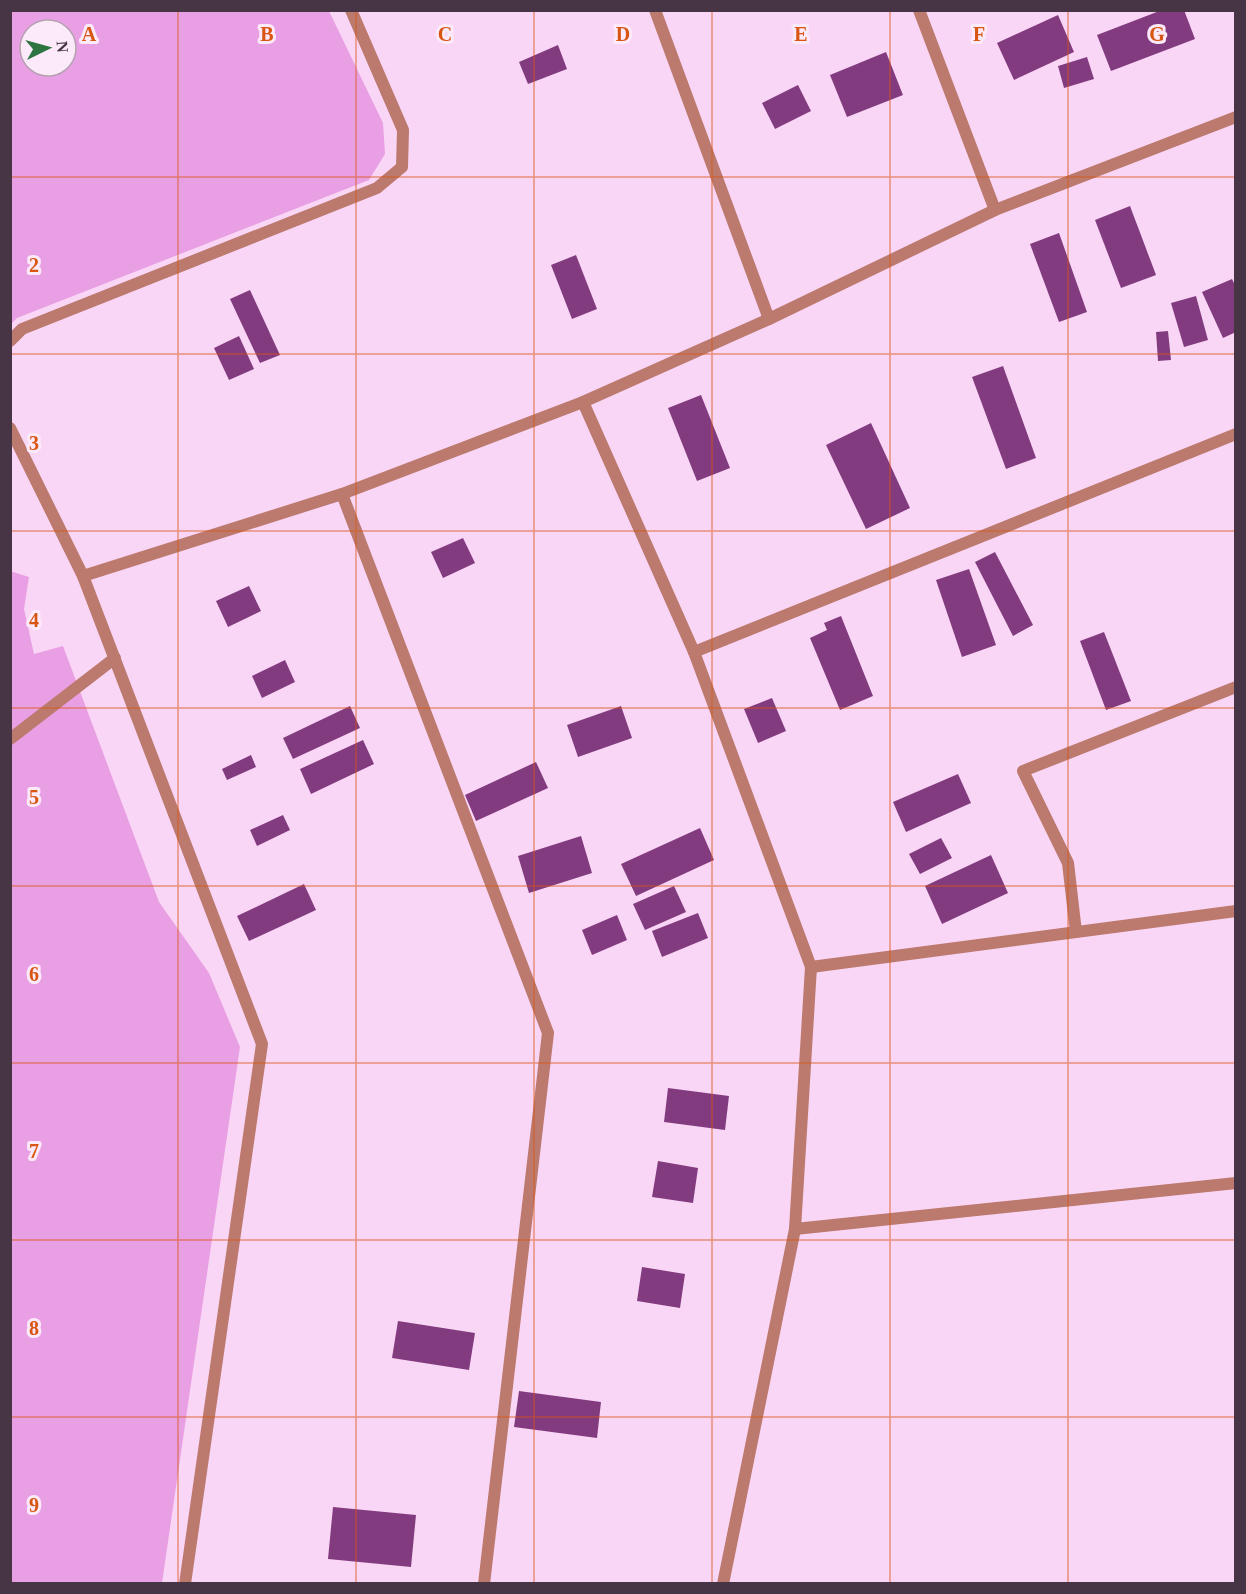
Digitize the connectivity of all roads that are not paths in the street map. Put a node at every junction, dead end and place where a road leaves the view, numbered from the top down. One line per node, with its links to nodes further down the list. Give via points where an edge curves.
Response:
1 (351, 10): 7 (street, via 403,130 402,167 377,188 22,329)
2 (655, 10): 6 (street)
3 (919, 10): 5 (street)
4 (1236, 117): 5 (street)
5 (995, 210): 6 (street)
6 (769, 319): 8 (street)
7 (10, 341)
8 (583, 402): 11 (street); 13 (street)
9 (10, 428): 12 (street)
10 (1236, 434): 13 (street)
11 (342, 494): 12 (street); 23 (street, via 548,1033)
12 (83, 576): 14 (street)
13 (694, 652): 19 (street)
14 (115, 658): 16 (street); 22 (street, via 262,1044)
15 (1236, 687): 18 (street, via 1023,771 1068,863)
16 (10, 739)
17 (1236, 911): 18 (street)
18 (1076, 932): 19 (street)
19 (811, 967): 21 (street)
20 (1236, 1183): 21 (street)
21 (795, 1229): 24 (street)
22 (185, 1584)
23 (484, 1584)
24 (723, 1584)

